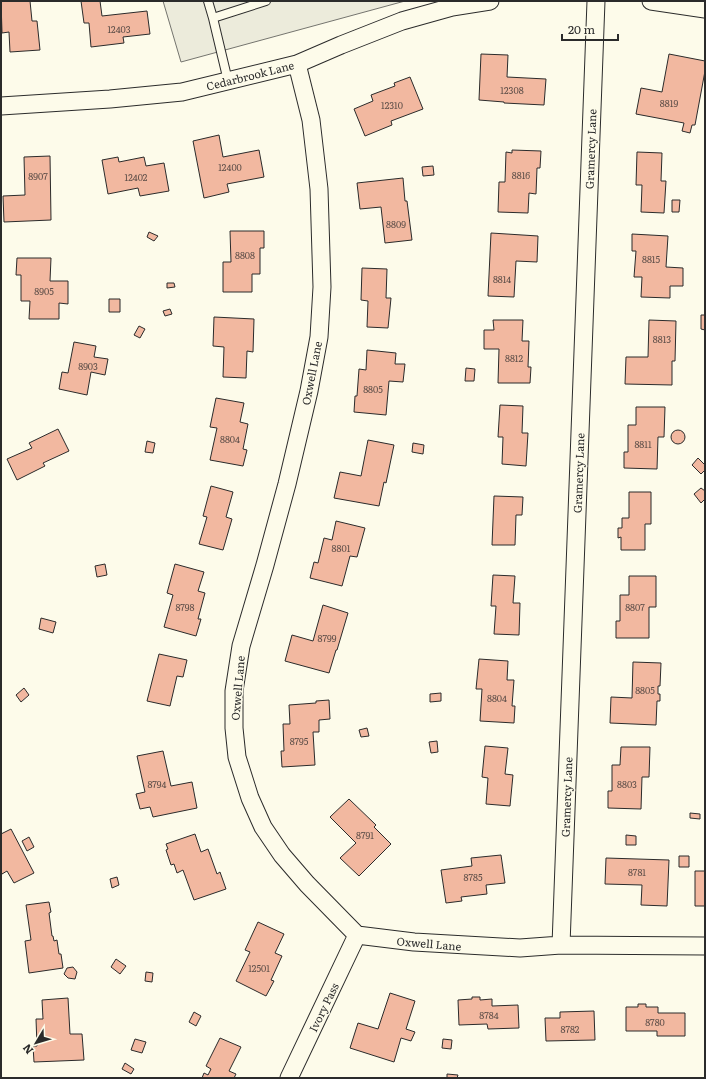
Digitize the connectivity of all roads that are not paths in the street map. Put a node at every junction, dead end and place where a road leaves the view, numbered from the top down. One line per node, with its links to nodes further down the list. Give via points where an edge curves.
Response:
1 (208, 1): 7 (lane)
2 (266, 1): 7 (lane)
3 (490, 1): 8 (street, Cedarbrook Lane, via 452,7 402,21)
4 (596, 1): 12 (street, Gramercy Lane)
5 (650, 1): 6 (street)
6 (705, 9)
7 (213, 18): 9 (lane)
8 (297, 64): 9 (street, Cedarbrook Lane); 11 (street, Oxwell Lane, via 310,120 319,189 322,287 319,337 287,484 241,646 234,691 234,728 237,758 263,828 307,884)
9 (228, 81): 10 (street, Cedarbrook Lane, via 182,92)
10 (1, 106)
11 (357, 935): 12 (street, Oxwell Lane, via 474,947 520,948); 14 (street, Ivory Pass)
12 (561, 945): 13 (street, Oxwell Lane)
13 (705, 946)
14 (289, 1078)

